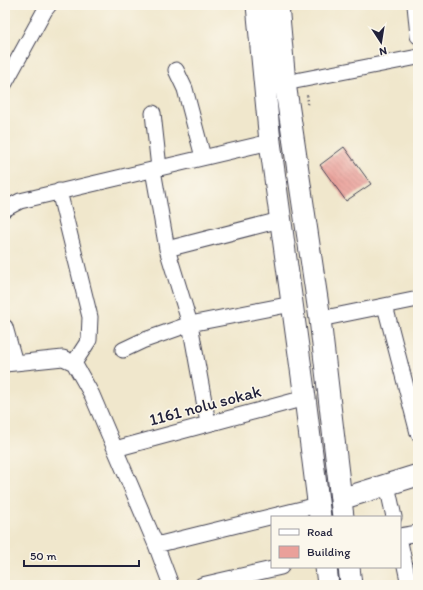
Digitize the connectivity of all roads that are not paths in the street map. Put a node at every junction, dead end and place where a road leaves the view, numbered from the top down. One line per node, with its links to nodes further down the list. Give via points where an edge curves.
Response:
1 (49, 5): 8 (street)
2 (257, 5): 11 (main road)
3 (278, 5): 9 (main road)
4 (415, 5): 5 (street)
5 (418, 36)
6 (418, 57): 9 (street)
7 (176, 70): 12 (street, via 185,89)
8 (5, 82)
9 (285, 82): 21 (main road)
10 (153, 113): 13 (street)
11 (270, 142): 12 (street); 16 (main road)
12 (203, 157): 13 (street)
13 (156, 169): 14 (street); 17 (street)
14 (58, 191): 15 (street, via 20,200); 26 (street, via 90,317 89,340)
15 (5, 209)
16 (280, 220): 17 (street); 19 (main road)
17 (167, 249): 22 (street)
18 (418, 299): 20 (street)
19 (292, 304): 22 (street); 27 (main road)
20 (385, 306): 21 (street); 29 (street)
21 (320, 319): 33 (main road)
22 (190, 324): 24 (street); 28 (street)
23 (5, 327): 25 (street)
24 (123, 350)
25 (10, 363): 26 (street, via 63,358)
26 (74, 363): 30 (street, via 92,395)
27 (305, 398): 28 (street, 1161 nolu sokak); 34 (main road)
28 (208, 423): 30 (street, 1161 nolu sokak)
29 (418, 433)
30 (115, 449): 40 (street)
31 (418, 475): 32 (main road)
32 (387, 485): 33 (main road); 36 (street)
33 (342, 508)
34 (319, 511): 35 (street)
35 (295, 516)
36 (394, 516)
37 (271, 521): 40 (street)
38 (418, 533): 39 (street)
39 (401, 536)
40 (156, 545): 45 (street)
41 (401, 547): 49 (street)
42 (277, 568): 46 (street)
43 (326, 568): 47 (main road)
44 (349, 568): 48 (main road)
45 (171, 585)
46 (202, 585)
47 (328, 585)
48 (351, 585)
49 (409, 585)

